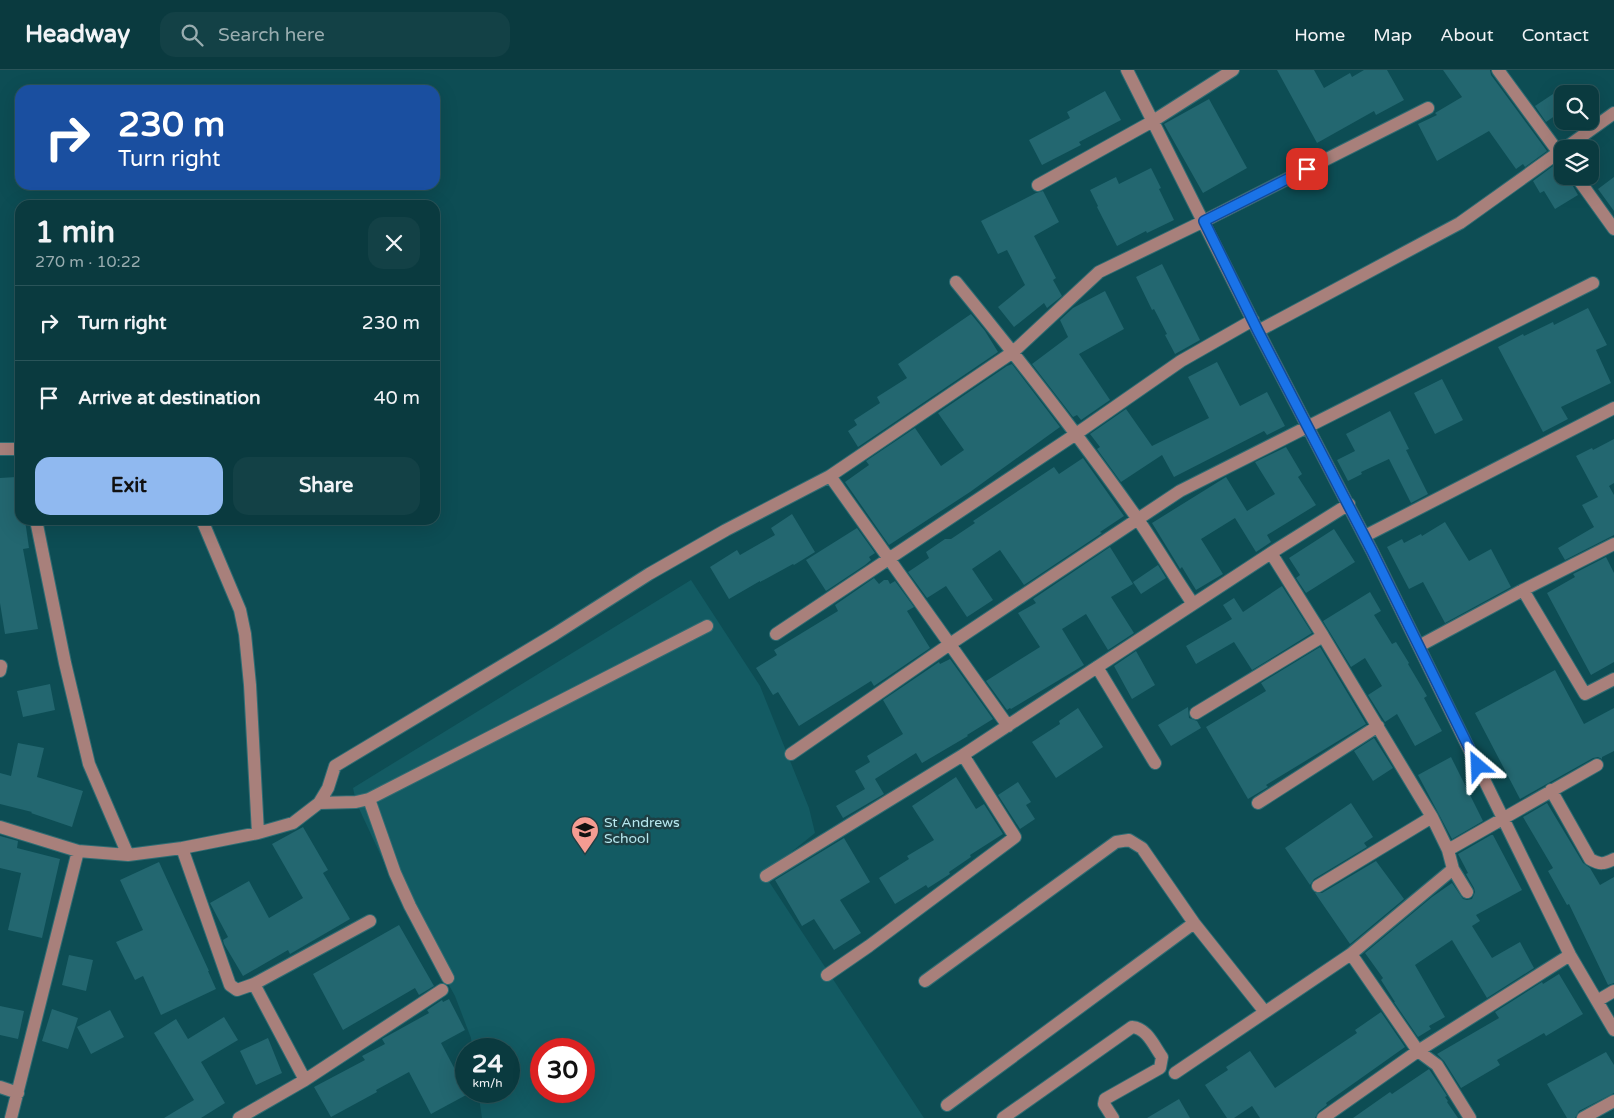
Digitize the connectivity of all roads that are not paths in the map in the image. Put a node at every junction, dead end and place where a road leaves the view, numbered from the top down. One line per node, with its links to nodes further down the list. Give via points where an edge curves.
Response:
1 (1127, 70): 6 (street)
2 (1233, 70): 6 (street)
3 (1498, 70): 8 (street)
4 (1428, 108): 12 (street)
5 (1614, 113): 7 (street)
6 (1154, 121): 10 (street); 12 (street)
7 (1578, 140)
8 (1554, 142)
9 (1554, 157): 16 (street, via 1460,222)
10 (1038, 185)
11 (1582, 185): 13 (street)
12 (1204, 221): 16 (street); 17 (street, via 1099,272)
13 (1614, 229)
14 (956, 282): 17 (street)
15 (1594, 283): 19 (street)
16 (1256, 326): 19 (street); 20 (street, via 1181,361)
17 (1013, 352): 20 (street); 23 (street)
18 (1614, 408): 28 (street)
19 (1309, 426): 24 (street); 25 (street, via 1180,491)
20 (1076, 434): 25 (street); 31 (street)
21 (0, 449): 22 (street)
22 (15, 449)
23 (830, 476): 31 (street); 50 (street, via 649,574 335,766)
24 (1349, 504): 28 (street); 30 (street)
25 (1137, 519): 33 (street); 37 (street)
26 (37, 525): 59 (street, via 89,764)
27 (204, 525): 55 (street, via 240,610 245,634)
28 (1365, 536): 38 (street)
29 (1614, 544): 32 (street)
30 (1271, 553): 33 (street); 36 (street)
31 (890, 558): 35 (street); 37 (street)
32 (1523, 590): 38 (street); 40 (street, via 1585,694)
33 (1193, 604): 39 (street)
34 (707, 626): 49 (street)
35 (776, 634)
36 (1323, 636): 41 (street); 43 (street)
37 (950, 644): 42 (street); 44 (street)
38 (1419, 646): 53 (street)
39 (1097, 667): 42 (street); 46 (street)
40 (1614, 678)
41 (1196, 713)
42 (1008, 726): 45 (street)
43 (1378, 726): 51 (street); 52 (street)
44 (791, 754)
45 (962, 755): 62 (street); 69 (street, via 1015,837)
46 (1155, 763)
47 (1597, 765): 48 (street)
48 (1551, 790): 53 (street); 60 (street, via 1590,859 1605,864)
49 (369, 799): 50 (street); 70 (street, via 395,873)
50 (319, 803): 55 (street, via 293,823)
51 (1258, 803)
52 (1432, 817): 57 (street); 63 (street)
53 (1503, 818): 57 (street); 68 (street)
54 (0, 827): 58 (street)
55 (258, 833): 56 (street)
56 (182, 848): 59 (street); 72 (street, via 230,985 237,990)
57 (1448, 850): 61 (street)
58 (78, 851): 59 (street); 82 (street)
59 (128, 854)
60 (1614, 859)
61 (1453, 869): 64 (street); 67 (street)
62 (766, 876)
63 (1318, 886)
64 (1468, 892)
65 (370, 920): 72 (street)
66 (1194, 923): 71 (street, via 1142,848 1128,840 1116,842); 76 (street); 84 (street)
67 (1351, 954): 76 (street); 78 (street)
68 (1570, 955): 75 (street); 78 (street)
69 (827, 975)
70 (448, 978)
71 (925, 981)
72 (254, 984): 80 (street)
73 (442, 990): 80 (street)
74 (1614, 991): 75 (street)
75 (1597, 1000): 77 (street)
76 (1265, 1012): 79 (street)
77 (1614, 1030)
78 (1418, 1050): 89 (street); 90 (street, via 1437,1065)
79 (1175, 1073)
80 (305, 1080): 86 (street)
81 (0, 1087): 82 (street)
82 (18, 1093): 85 (street)
83 (1614, 1100): 91 (street)
84 (947, 1105)
85 (11, 1118)
86 (239, 1118)
87 (1003, 1118): 88 (street, via 1132,1027 1138,1027 1162,1057 1162,1062 1160,1068 1105,1099 1104,1104)
88 (1113, 1118)
89 (1323, 1118)
90 (1470, 1118)
91 (1583, 1118)

